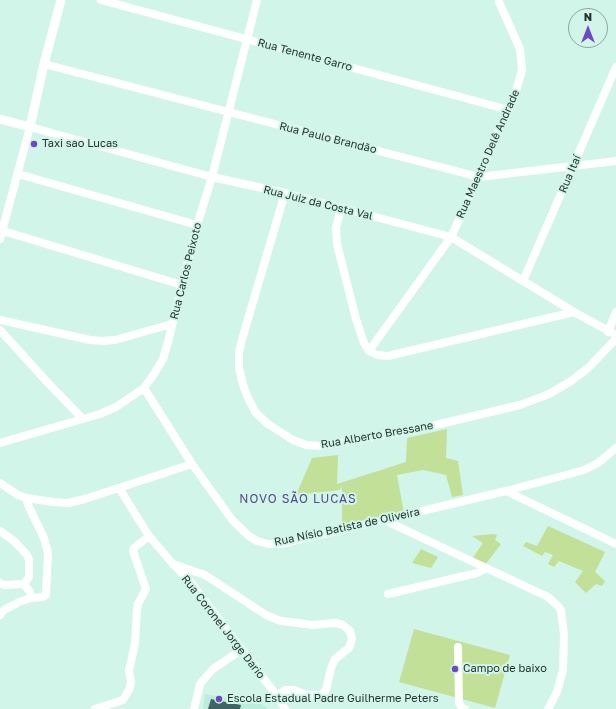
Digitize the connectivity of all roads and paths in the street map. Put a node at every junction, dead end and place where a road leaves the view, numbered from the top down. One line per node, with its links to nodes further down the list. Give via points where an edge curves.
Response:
1 (61, 0): 6 (street)
2 (101, 0): 5 (street, Rua Tenente Garro)
3 (257, 0): 5 (street, Rua Carlos Peixoto)
4 (498, 1): 8 (street, Rua Maestro Delê Andrade, via 520,49 522,60 520,81)
5 (248, 40): 8 (street, Rua Tenente Garro); 9 (street, Rua Carlos Peixoto)
6 (44, 64): 9 (street, Rua Paulo Brandão); 11 (street)
7 (616, 67): 13 (street, Rua Itaí)
8 (509, 110): 16 (street, Rua Maestro Delê Andrade)
9 (228, 112): 15 (street, Rua Carlos Peixoto); 16 (street, Rua Paulo Brandão)
10 (0, 120): 11 (street, Rua Juiz da Costa Val)
11 (30, 128): 14 (street); 15 (street, Rua Juiz da Costa Val)
12 (616, 161): 13 (street, Rua Paulo Brandão)
13 (573, 167): 16 (street, Rua Paulo Brandão); 23 (street, Rua Itaí)
14 (18, 174): 19 (street); 20 (street)
15 (212, 177): 17 (street, Rua Juiz da Costa Val); 19 (street, Rua Carlos Peixoto)
16 (479, 177): 21 (street, Rua Maestro Delê Andrade)
17 (285, 193): 18 (street, Rua Juiz da Costa Val); 32 (street, Rua Alberto Bressane, via 239,352 243,385 256,412 268,424 293,440 306,445 321,446 419,429 520,405 549,394 571,381 588,368)
18 (341, 208): 21 (street, Rua Juiz da Costa Val); 33 (street, via 336,228 337,244 356,319)
19 (197, 224): 24 (street, Rua Carlos Peixoto)
20 (1, 230): 22 (street); 24 (street)
21 (451, 237): 23 (street, Rua Juiz da Costa Val); 33 (street, Rua Maestro Delê Andrade)
22 (0, 239)
23 (523, 281): 25 (street, Rua Juiz da Costa Val)
24 (182, 285): 28 (street, Rua Carlos Peixoto)
25 (574, 312): 30 (street, Rua Juiz da Costa Val); 33 (street, via 388,356)
26 (616, 312): 30 (street)
27 (0, 320): 28 (street, via 102,341 115,340)
28 (172, 324): 34 (street, Rua Carlos Peixoto, via 163,358)
29 (0, 330): 35 (street)
30 (608, 332): 31 (street, Rua Juiz da Costa Val)
31 (616, 336)
32 (616, 339)
33 (369, 351)
34 (144, 388): 35 (street, Rua Carlos Peixoto, via 116,407); 38 (street, Rua Nísio Batista de Oliveira)
35 (83, 419): 36 (street, Rua Carlos Peixoto)
36 (0, 443)
37 (616, 448): 41 (street, Rua Nísio Batista de Oliveira, via 598,463 584,470)
38 (192, 464): 40 (street); 43 (street, Rua Nísio Batista de Oliveira, via 233,521 257,541 280,544)
39 (0, 483): 42 (street)
40 (119, 488): 42 (street, via 68,503); 45 (street, Rua Coronel Jorge Dario)
41 (506, 491): 43 (street, Rua Nísio Batista de Oliveira); 46 (street)
42 (26, 498): 52 (street, via 48,553 46,595)
43 (384, 520): 48 (street)
44 (0, 531): 50 (street, via 27,555 29,577)
45 (148, 536): 47 (street, Rua Coronel Jorge Dario); 57 (street, via 134,548 146,591 137,610 135,644 129,671 130,688 123,700)
46 (616, 544)
47 (173, 564): 55 (street, Rua Coronel Jorge Dario); 56 (street, via 205,575 266,615 281,621 327,625 336,623 350,631 352,639 349,648 335,659 326,690 321,695 285,690)
48 (485, 569): 51 (street, via 478,573); 61 (street, via 548,597 561,610 564,635 563,670 557,692)
49 (2, 584): 50 (street)
50 (24, 584): 52 (street)
51 (388, 594)
52 (31, 598): 53 (street, via 4,610)
53 (0, 615)
54 (458, 647): 60 (street, via 460,703)
55 (241, 650): 56 (street, Rua Coronel Jorge Dario); 58 (street, via 213,669 200,684)
56 (277, 696): 59 (street, Rua Coronel Jorge Dario)
57 (95, 709)
58 (194, 709)
59 (285, 709)
60 (465, 709)
61 (548, 709)

